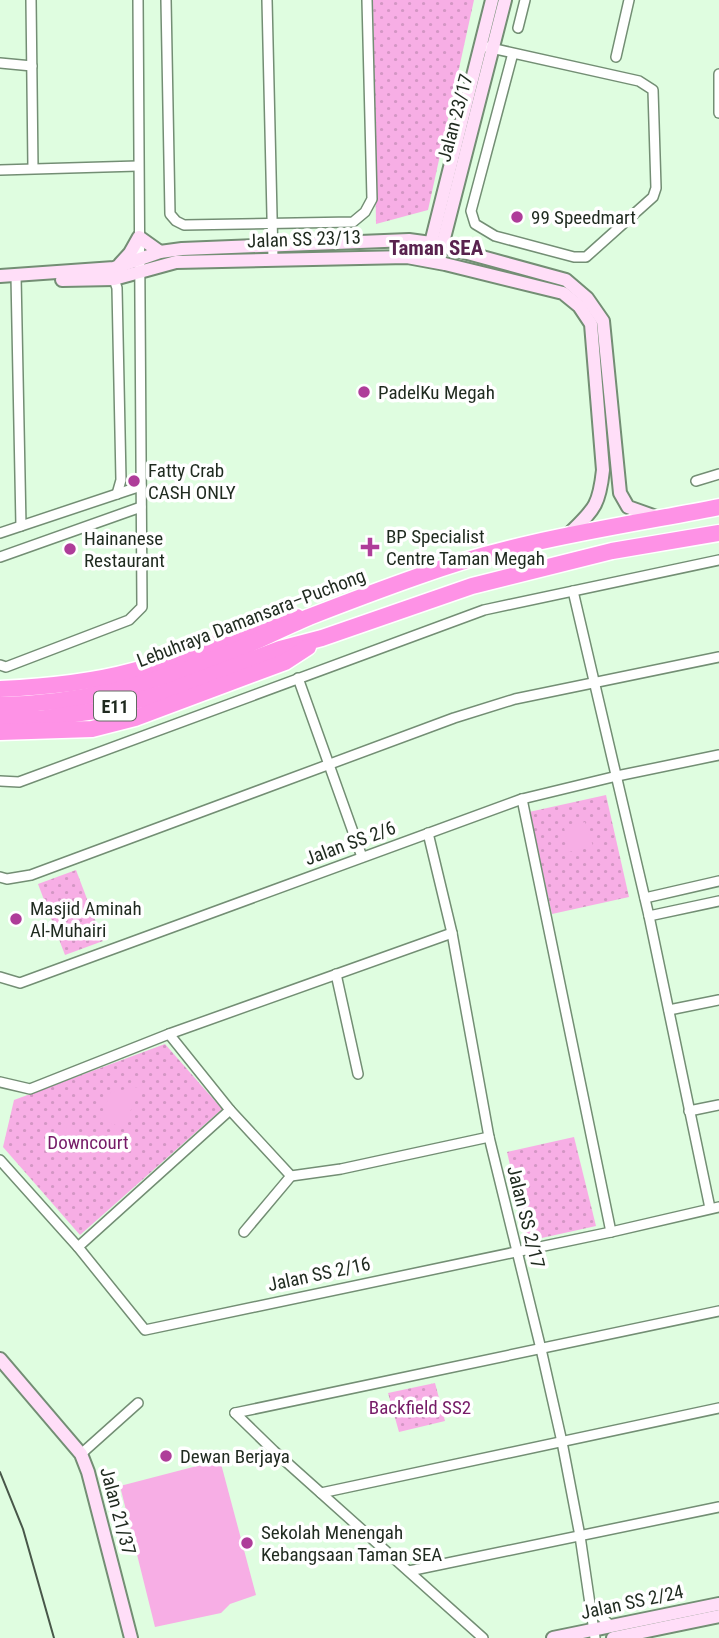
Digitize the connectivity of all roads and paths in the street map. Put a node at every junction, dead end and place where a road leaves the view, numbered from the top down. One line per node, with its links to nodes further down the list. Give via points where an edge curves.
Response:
1 (31, 0): 15 (street)
2 (138, 0): 18 (street)
3 (166, 0): 22 (street, via 170,214 184,225)
4 (267, 0): 22 (street)
5 (367, 0): 22 (street, via 372,199 353,222)
6 (492, 0): 11 (street, Jalan 23/17)
7 (505, 0): 11 (street, Jalan 23/17)
8 (525, 0): 10 (street)
9 (629, 0): 13 (street)
10 (518, 28)
11 (487, 47): 12 (street); 21 (street, Jalan 23/17)
12 (513, 53): 12 (street, via 639,81 653,90 653,197 586,257 495,236 475,224 471,211)
13 (615, 57)
14 (0, 63): 15 (street)
15 (32, 66): 19 (street)
16 (719, 74): 17 (street)
17 (719, 113)
18 (138, 166): 19 (street); 23 (street)
19 (33, 168): 20 (street)
20 (0, 170)
21 (444, 219): 24 (street); 25 (street, Jalan 23/17); 28 (street)
22 (272, 224): 27 (street)
23 (139, 237): 26 (street); 30 (street); 33 (street)
24 (409, 240): 25 (street, Jalan SS 23/13); 27 (street, Jalan SS 23/13)
25 (436, 247): 28 (street, Jalan SS 23/13); 29 (street); 31 (street)
26 (160, 251): 27 (street, Jalan SS 23/13); 30 (street, Jalan SS 23/13)
27 (273, 252): 29 (street, Jalan SS 23/13); 32 (street, Jalan SS 23/13, via 176,262)
28 (464, 252): 42 (street, Jalan SS 23/13, via 566,280 587,298 603,321 620,494 628,507)
29 (419, 258): 31 (street, Jalan SS 23/13)
30 (140, 259): 32 (street); 33 (street, Jalan SS 23/13)
31 (445, 264): 46 (street, Jalan SS 23/13, via 563,293 591,324 603,470 595,508)
32 (140, 273): 33 (street, Jalan SS 23/13); 38 (street)
33 (114, 274): 35 (street); 39 (street, via 121,480)
34 (0, 276): 35 (street)
35 (16, 276): 43 (street)
36 (719, 474): 37 (street)
37 (696, 481)
38 (141, 486): 39 (street); 40 (street)
39 (117, 494): 40 (street); 43 (street)
40 (141, 507): 47 (street); 54 (street, via 142,607 130,620 6,667)
41 (719, 507): 42 (highway, Lebuhraya Damansara–Puchong / E11)
42 (659, 519): 46 (highway, Lebuhraya Damansara–Puchong / E11)
43 (21, 526): 44 (street)
44 (0, 533)
45 (719, 533): 51 (highway, Lebuhraya Damansara–Puchong / E11, via 612,551 472,586)
46 (568, 535): 50 (highway, Lebuhraya Damansara–Puchong / E11, via 482,554)
47 (0, 557)
48 (719, 560): 49 (street)
49 (573, 591): 55 (street, via 484,610); 56 (street)
50 (309, 617): 53 (highway, Lebuhraya Damansara–Puchong / E11); 57 (highway, via 275,620 135,671 92,681)
51 (322, 638): 53 (highway, Lebuhraya Damansara–Puchong / E11); 60 (highway, via 285,662 135,718 92,729)
52 (719, 657): 56 (street)
53 (222, 663): 58 (highway, Lebuhraya Damansara–Puchong / E11, via 98,696); 59 (highway, Lebuhraya Damansara–Puchong / E11, via 161,694 102,710)
54 (0, 665)
55 (298, 678): 62 (street); 64 (street, via 19,782)
56 (596, 682): 62 (street, via 454,718); 63 (street)
57 (0, 689)
58 (0, 705)
59 (0, 719)
60 (0, 732)
61 (719, 755): 63 (street, Jalan SS 2/6)
62 (330, 765): 67 (street); 68 (street, via 31,875)
63 (617, 776): 65 (street, Jalan SS 2/6); 70 (street)
64 (0, 781)
65 (522, 799): 66 (street, Jalan SS 2/6); 89 (street)
66 (428, 833): 67 (street, Jalan SS 2/6); 73 (street, Jalan SS 2/17)
67 (362, 857): 75 (street, Jalan SS 2/6, via 20,983)
68 (0, 877)
69 (719, 881): 70 (street)
70 (645, 898): 72 (street)
71 (719, 901): 72 (street)
72 (649, 916): 77 (street)
73 (452, 933): 74 (street); 84 (street, Jalan SS 2/17)
74 (336, 974): 78 (street); 79 (street)
75 (0, 977)
76 (719, 1000): 77 (street)
77 (669, 1010): 83 (street)
78 (169, 1034): 80 (street, via 30,1089); 82 (street)
79 (358, 1074)
80 (0, 1082)
81 (719, 1105): 83 (street)
82 (230, 1110): 86 (street); 90 (street)
83 (689, 1111): 87 (street)
84 (489, 1137): 86 (street); 91 (street, Jalan SS 2/17)
85 (0, 1160): 90 (street, Jalan SS 2/16)
86 (291, 1176): 88 (street)
87 (714, 1208): 89 (street, Jalan SS 2/16)
88 (244, 1232)
89 (611, 1232): 91 (street, Jalan SS 2/16)
90 (78, 1248): 91 (street, Jalan SS 2/16, via 145,1330)
91 (517, 1251): 93 (street, Jalan SS 2/17)
92 (719, 1311): 93 (street)
93 (541, 1349): 97 (street, Jalan SS 2/17); 99 (street, via 235,1413)
94 (0, 1359): 98 (street, Jalan 21/37)
95 (138, 1403): 98 (street)
96 (719, 1408): 97 (street)
97 (562, 1442): 99 (street); 101 (street, Jalan SS 2/17)
98 (81, 1454): 109 (street, Jalan 21/37)
99 (321, 1493): 102 (street)
100 (719, 1507): 101 (street)
101 (580, 1536): 102 (street); 104 (street, Jalan SS 2/17)
102 (409, 1571): 110 (street)
103 (719, 1604): 106 (street, Jalan SS 2/24)
104 (592, 1608): 106 (street); 107 (street, Jalan SS 2/17)
105 (719, 1616): 108 (street, Jalan SS 2/24)
106 (612, 1632): 107 (street, Jalan SS 2/24); 108 (street, Jalan SS 2/24)
107 (594, 1634): 111 (street, Jalan SS 2/24)
108 (632, 1636)
109 (131, 1638)
110 (483, 1638)
111 (553, 1638)

